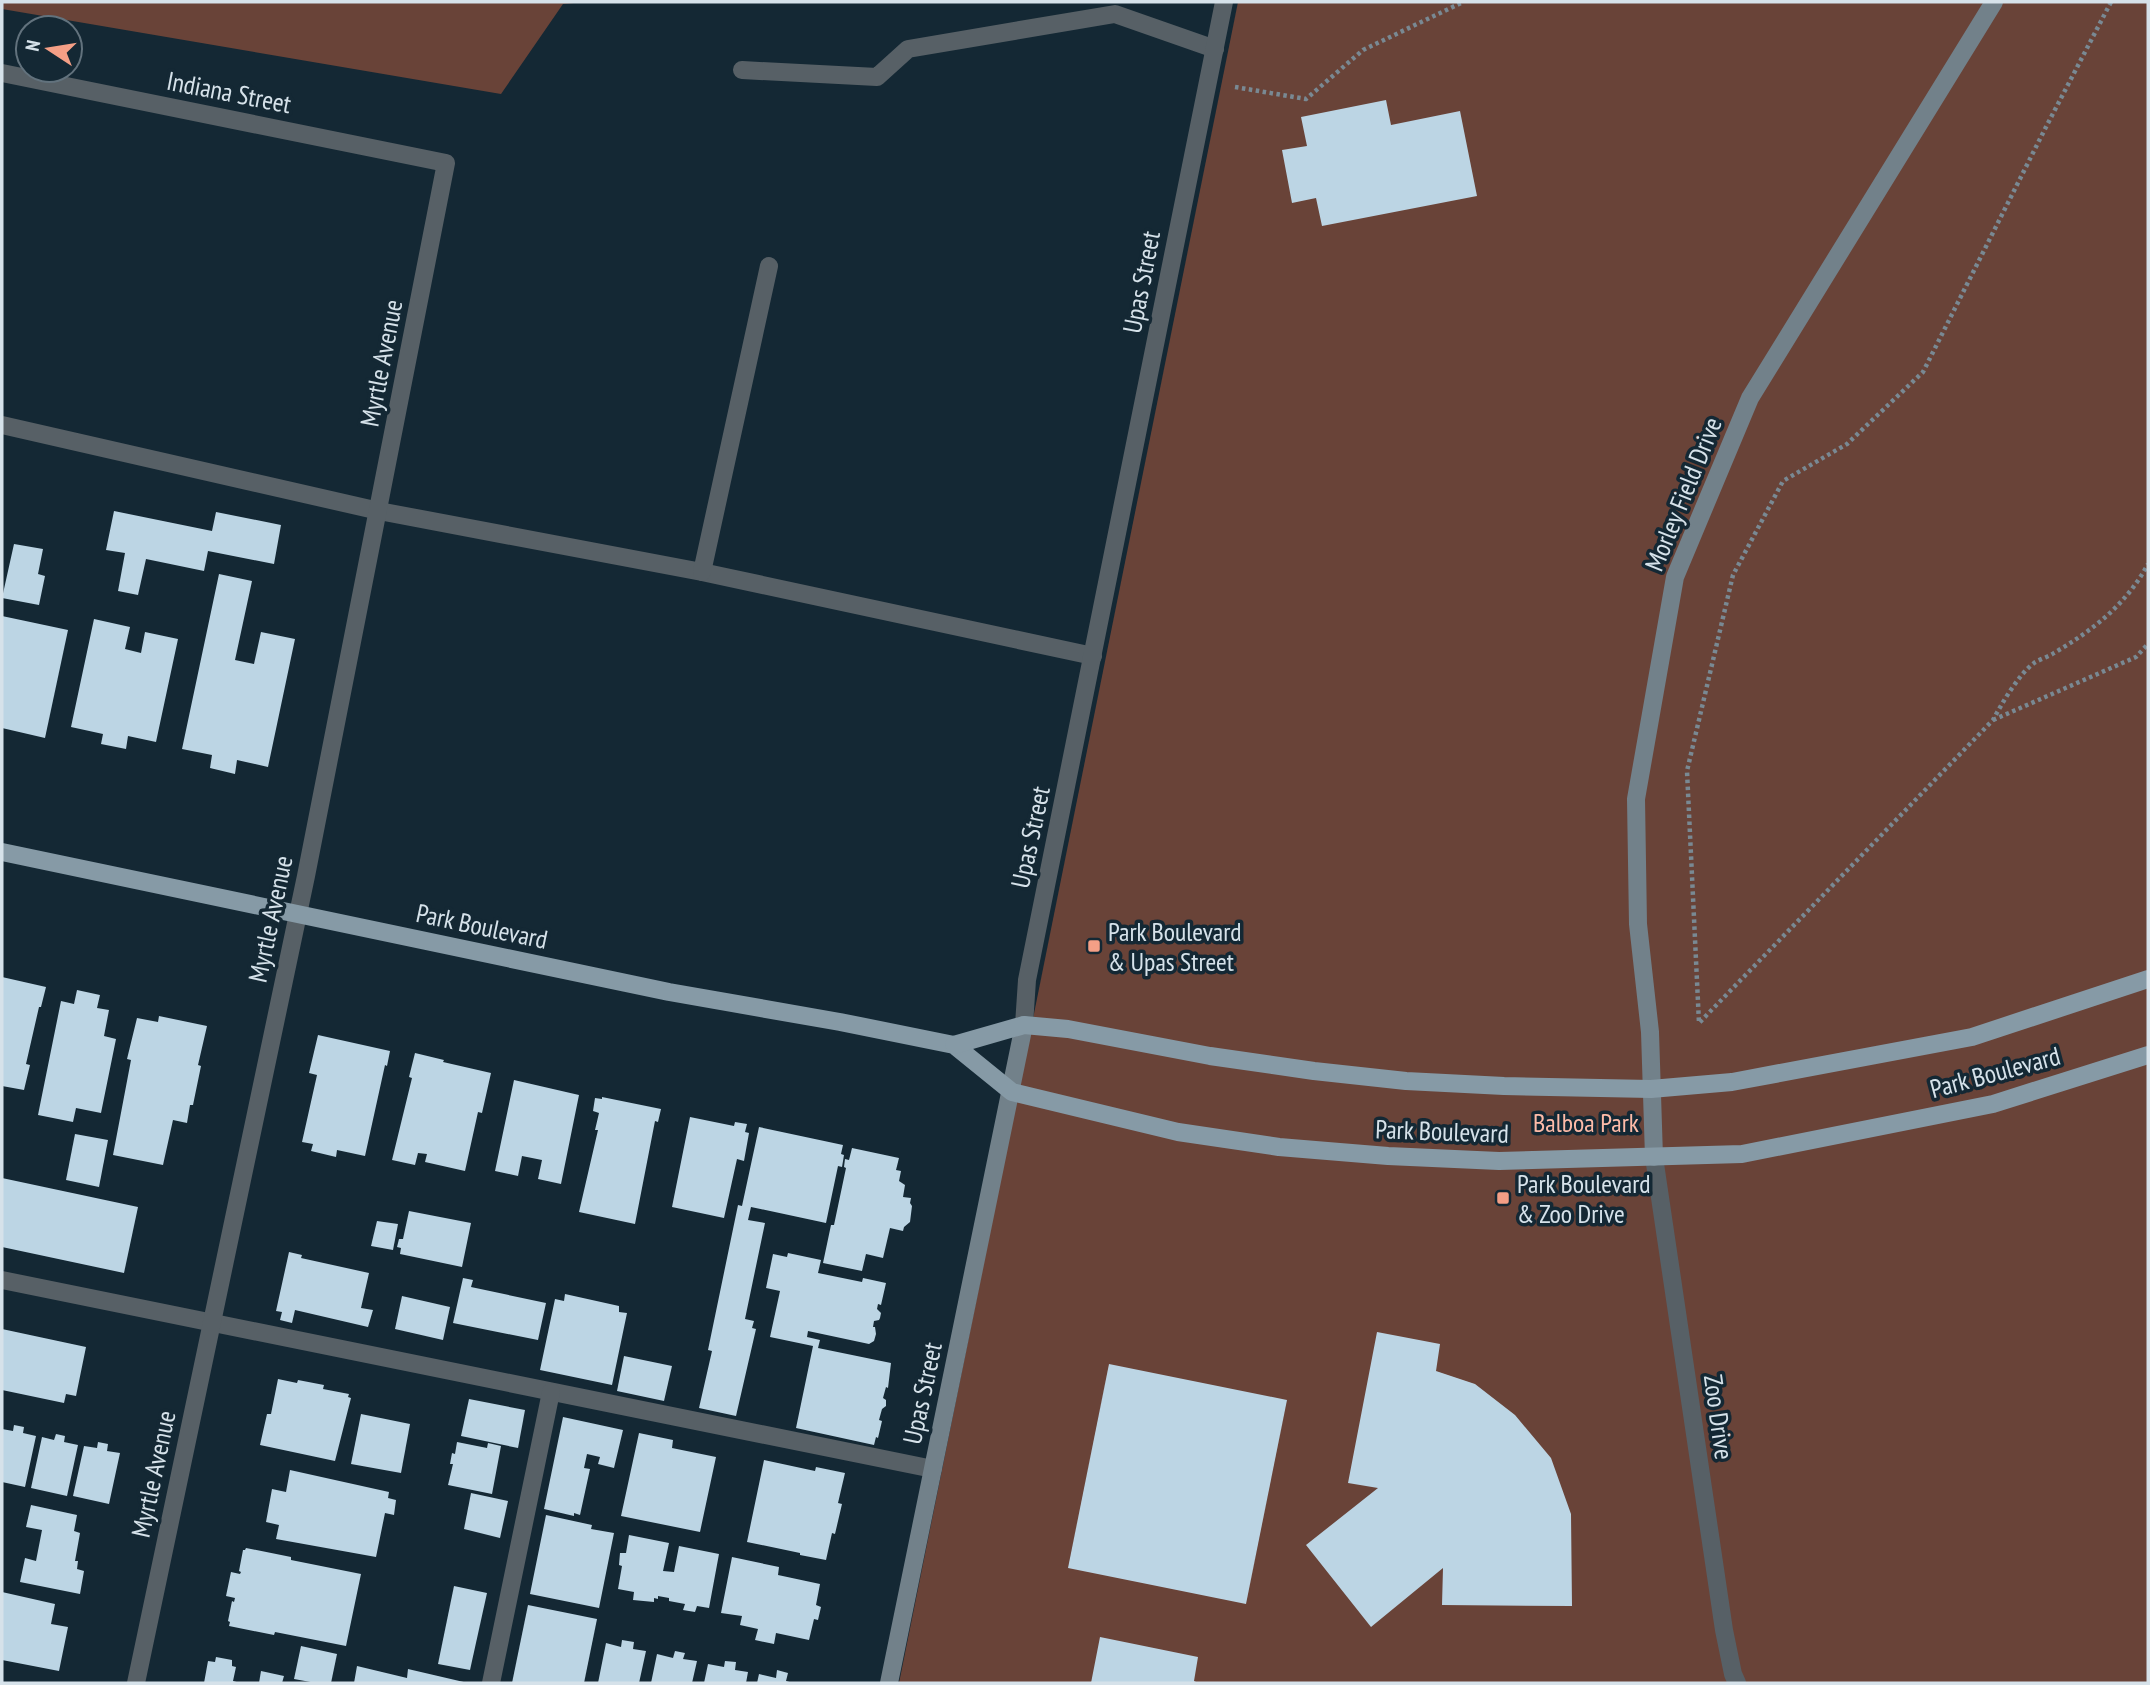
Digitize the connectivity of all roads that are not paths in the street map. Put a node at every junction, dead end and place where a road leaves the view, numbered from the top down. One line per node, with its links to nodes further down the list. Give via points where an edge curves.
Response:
1 (1224, 2): 3 (street, Upas Street)
2 (1994, 2): 18 (street, Morley Field Drive, via 1750,398 1675,577 1636,799 1638,924 1649,1017)
3 (1215, 49): 4 (street, via 1115,14 908,49 877,77); 11 (street, Upas Street)
4 (741, 70)
5 (2, 73): 6 (street, Indiana Street)
6 (446, 163): 9 (street, Myrtle Avenue)
7 (769, 266): 10 (street)
8 (2, 425): 9 (street)
9 (379, 511): 10 (street); 13 (street, Myrtle Avenue)
10 (702, 572): 11 (street)
11 (1093, 656): 15 (street, Upas Street, via 1027,979)
12 (2, 852): 13 (main road, Park Boulevard)
13 (298, 915): 16 (main road, Park Boulevard); 22 (street, Myrtle Avenue)
14 (2148, 979): 18 (main road, Park Boulevard, via 1972,1037 1732,1082)
15 (1024, 1026): 16 (main road, Park Boulevard); 18 (main road, Park Boulevard, via 1068,1029 1249,1062 1406,1081); 19 (street, Upas Street)
16 (954, 1045): 19 (main road, Park Boulevard)
17 (2148, 1055): 20 (main road, Park Boulevard, via 1993,1104 1742,1154)
18 (1651, 1089): 20 (street, Morley Field Drive)
19 (1012, 1092): 20 (main road, Park Boulevard, via 1178,1132 1279,1147 1499,1161); 24 (street, Upas Street)
20 (1654, 1157): 28 (street, Zoo Drive, via 1724,1630)
21 (2, 1280): 22 (street)
22 (211, 1324): 23 (street); 25 (street, Myrtle Avenue)
23 (551, 1392): 24 (street); 26 (street)
24 (933, 1469): 27 (street, Upas Street)
25 (136, 1683)
26 (491, 1683)
27 (889, 1683)
28 (1737, 1683)

